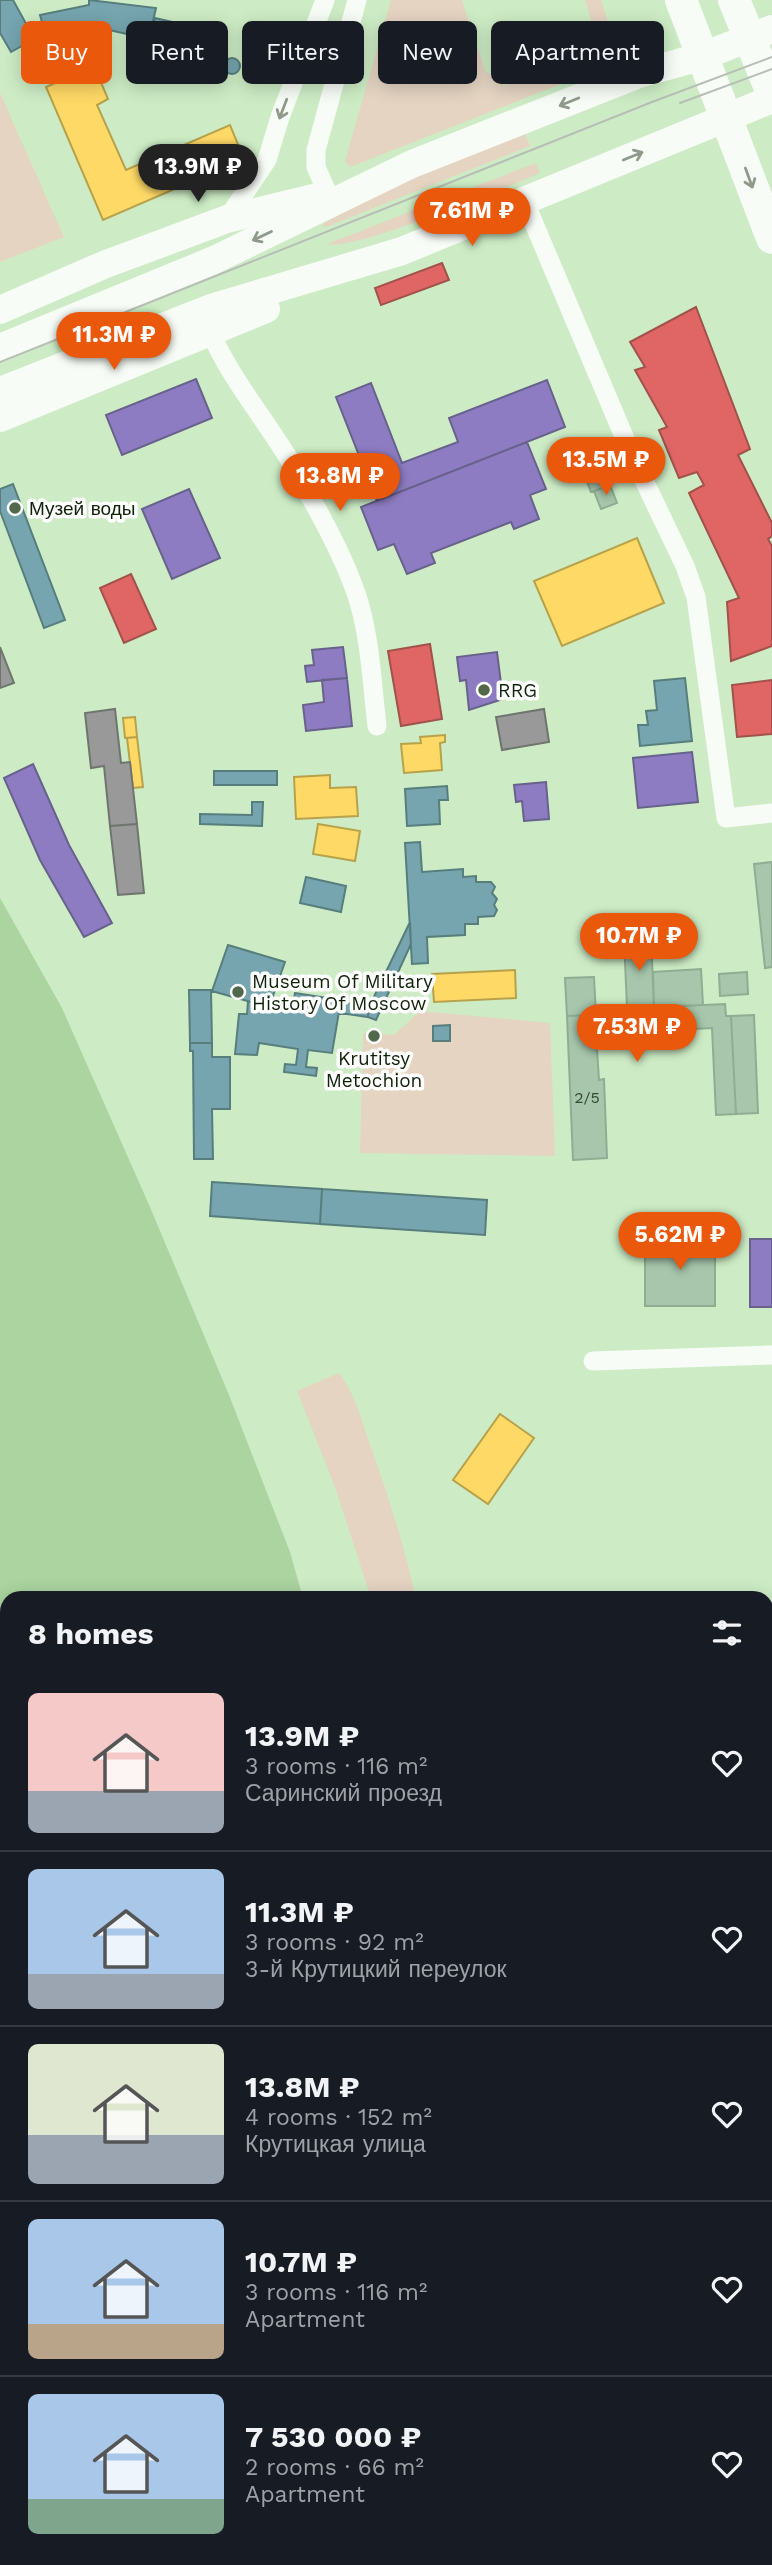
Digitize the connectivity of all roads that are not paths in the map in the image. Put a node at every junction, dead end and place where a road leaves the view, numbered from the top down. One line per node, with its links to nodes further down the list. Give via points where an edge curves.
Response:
1 (325, 0): 13 (street, one-way to 13, via 267,160)
2 (357, 0): 11 (street, via 316,150 316,167)
3 (681, 0): 6 (main road)
4 (734, 0): 5 (main road)
5 (760, 34): 6 (main road); 7 (main road)
6 (703, 56): 9 (main road); 10 (main road, one-way to 10, via 639,74)
7 (772, 93)
8 (772, 99): 9 (main road)
9 (727, 117): 12 (main road, one-way to 9); 15 (main road, one-way to 15)
10 (412, 164): 11 (main road); 16 (main road, one-way to 16)
11 (328, 194): 13 (main road)
12 (524, 200): 18 (main road, via 402,251); 23 (street, via 696,597 726,818)
13 (227, 219): 14 (main road)
14 (185, 234): 16 (main road, via 211,247); 17 (main road)
15 (772, 238)
16 (203, 264): 19 (main road)
17 (0, 310)
18 (210, 320): 20 (main road); 21 (main road); 22 (street, via 220,357 288,458 357,595)
19 (0, 348)
20 (0, 391)
21 (0, 418)
22 (377, 726)
23 (772, 813)
24 (772, 1355): 25 (street)
25 (593, 1361)

